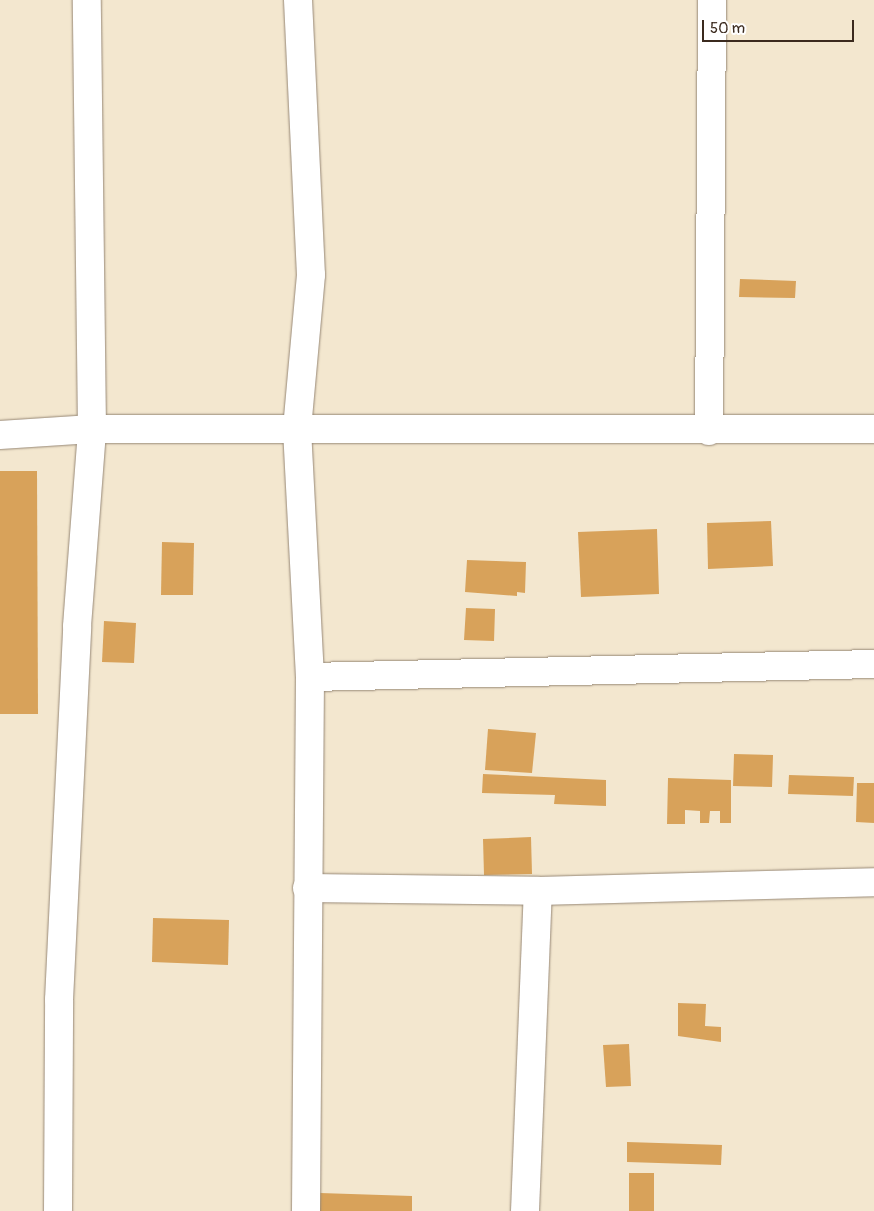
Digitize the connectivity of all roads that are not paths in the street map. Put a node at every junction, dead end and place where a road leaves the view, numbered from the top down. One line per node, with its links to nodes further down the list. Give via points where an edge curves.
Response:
1 (86, 0): 4 (street)
2 (298, 0): 5 (street, via 311,275)
3 (712, 0): 7 (street)
4 (92, 429): 5 (street); 8 (street); 14 (street, via 77,626 60,990)
5 (297, 429): 7 (street); 10 (street)
6 (874, 429): 7 (street)
7 (709, 431)
8 (0, 435)
9 (874, 664): 10 (street)
10 (310, 677): 12 (street)
11 (874, 882): 13 (street)
12 (307, 888): 13 (street); 15 (street)
13 (538, 891): 16 (street)
14 (58, 1211)
15 (306, 1211)
16 (525, 1211)

